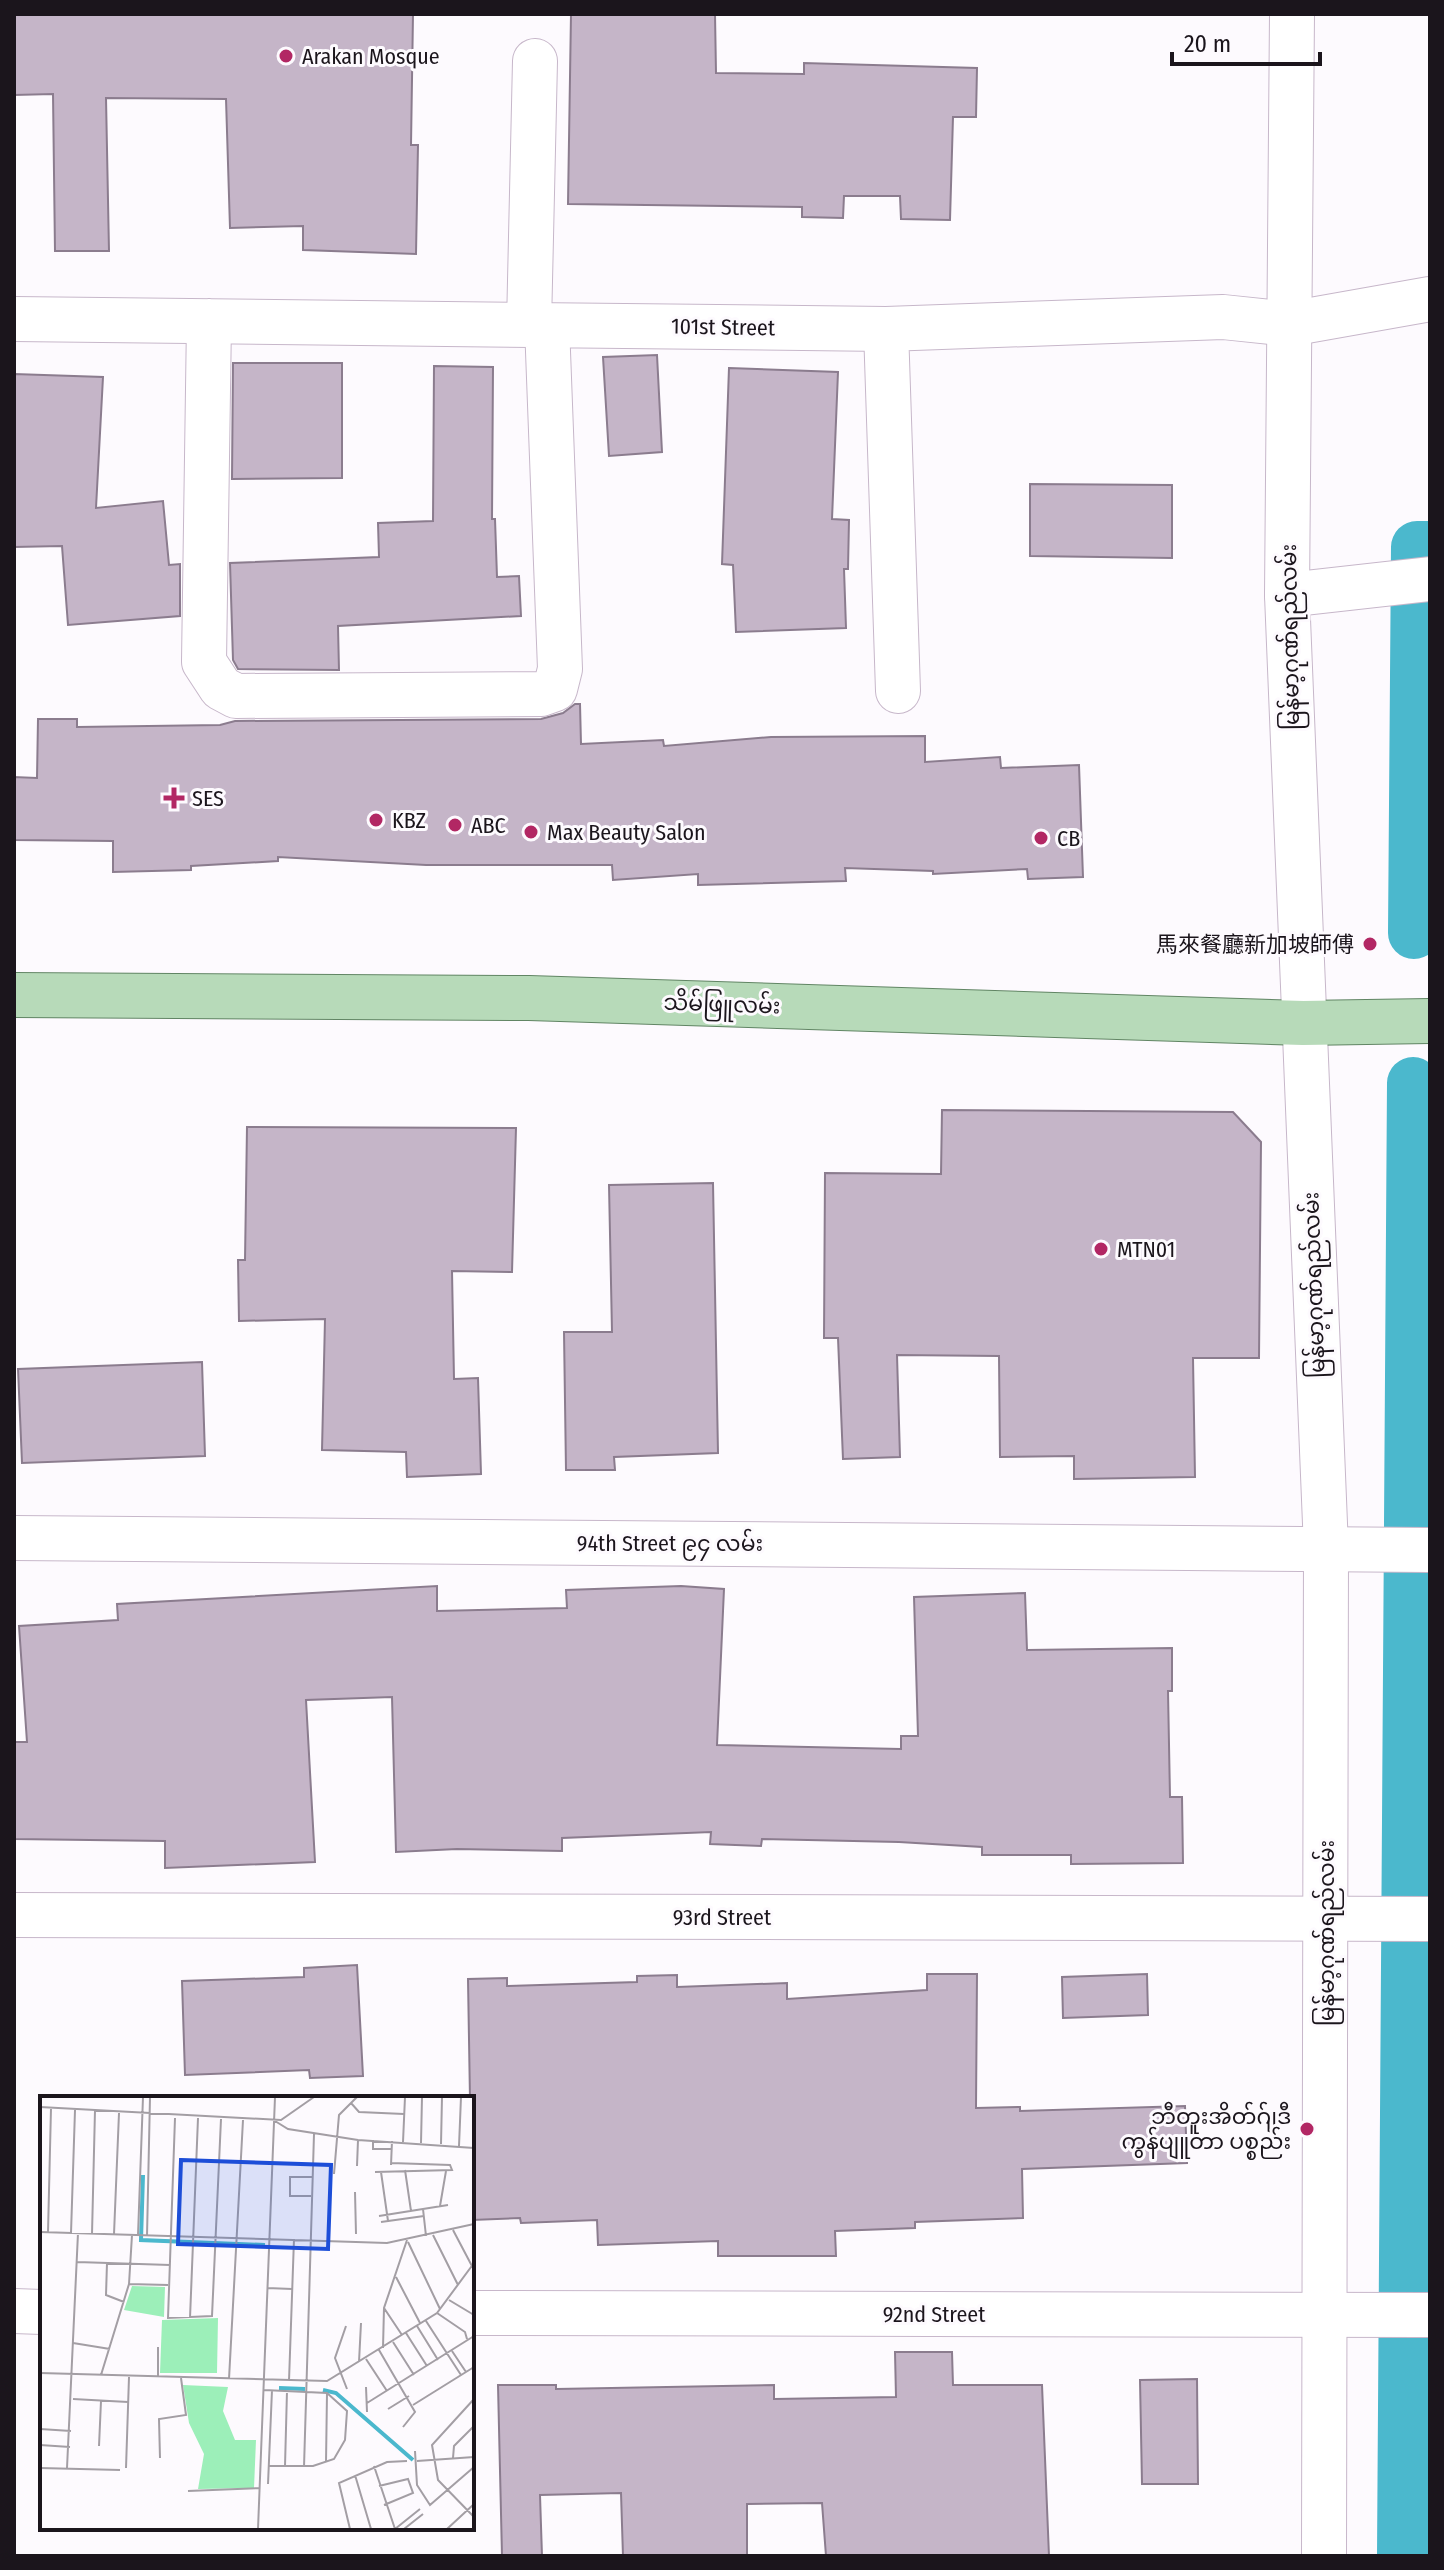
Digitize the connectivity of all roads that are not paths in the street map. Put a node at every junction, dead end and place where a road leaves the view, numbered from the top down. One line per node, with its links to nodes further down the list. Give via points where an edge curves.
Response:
1 (1292, 14): 6 (street, မြန်မာ့ဂုဏ်ရည်လမ်း)
2 (535, 61): 7 (street)
3 (1430, 299): 6 (street, 101st Street)
4 (14, 319): 5 (street, 101st Street)
5 (209, 321): 7 (street, 101st Street); 7 (street, via 204,662 221,688 236,696 541,694 555,689 560,669)
6 (1289, 324): 8 (street, 101st Street, via 1223,317); 10 (street, မြန်မာ့ဂုဏ်ရည်လမ်း)
7 (538, 325): 8 (street, 101st Street)
8 (886, 329): 11 (street)
9 (1430, 579): 10 (street)
10 (1287, 595): 14 (street, မြန်မာ့ဂုဏ်ရည်လမ်း)
11 (898, 691)
12 (14, 995): 14 (main road, သိမ်ဖြူလမ်း, via 529,998)
13 (1430, 1021): 14 (main road, သိမ်ဖြူလမ်း)
14 (1303, 1023): 16 (street, မြန်မာ့ဂုဏ်ရည်လမ်း)
15 (14, 1538): 16 (street, 94th Street ၉၄ လမ်း)
16 (1326, 1548): 17 (street, 94th Street ၉၄ လမ်း); 19 (street, မြန်မာ့ဂုဏ်ရည်လမ်း)
17 (1430, 1550)
18 (14, 1915): 19 (street, 93rd Street)
19 (1326, 1919): 20 (street, 93rd Street); 24 (street, မြန်မာ့ဂုဏ်ရည်လမ်း)
20 (1430, 1919)
21 (14, 2311): 22 (street)
22 (40, 2312)
23 (474, 2313): 24 (street, 92nd Street)
24 (1324, 2314): 25 (street, 92nd Street); 26 (street, မြန်မာ့ဂုဏ်ရည်လမ်း)
25 (1413, 2315)
26 (1324, 2556)

